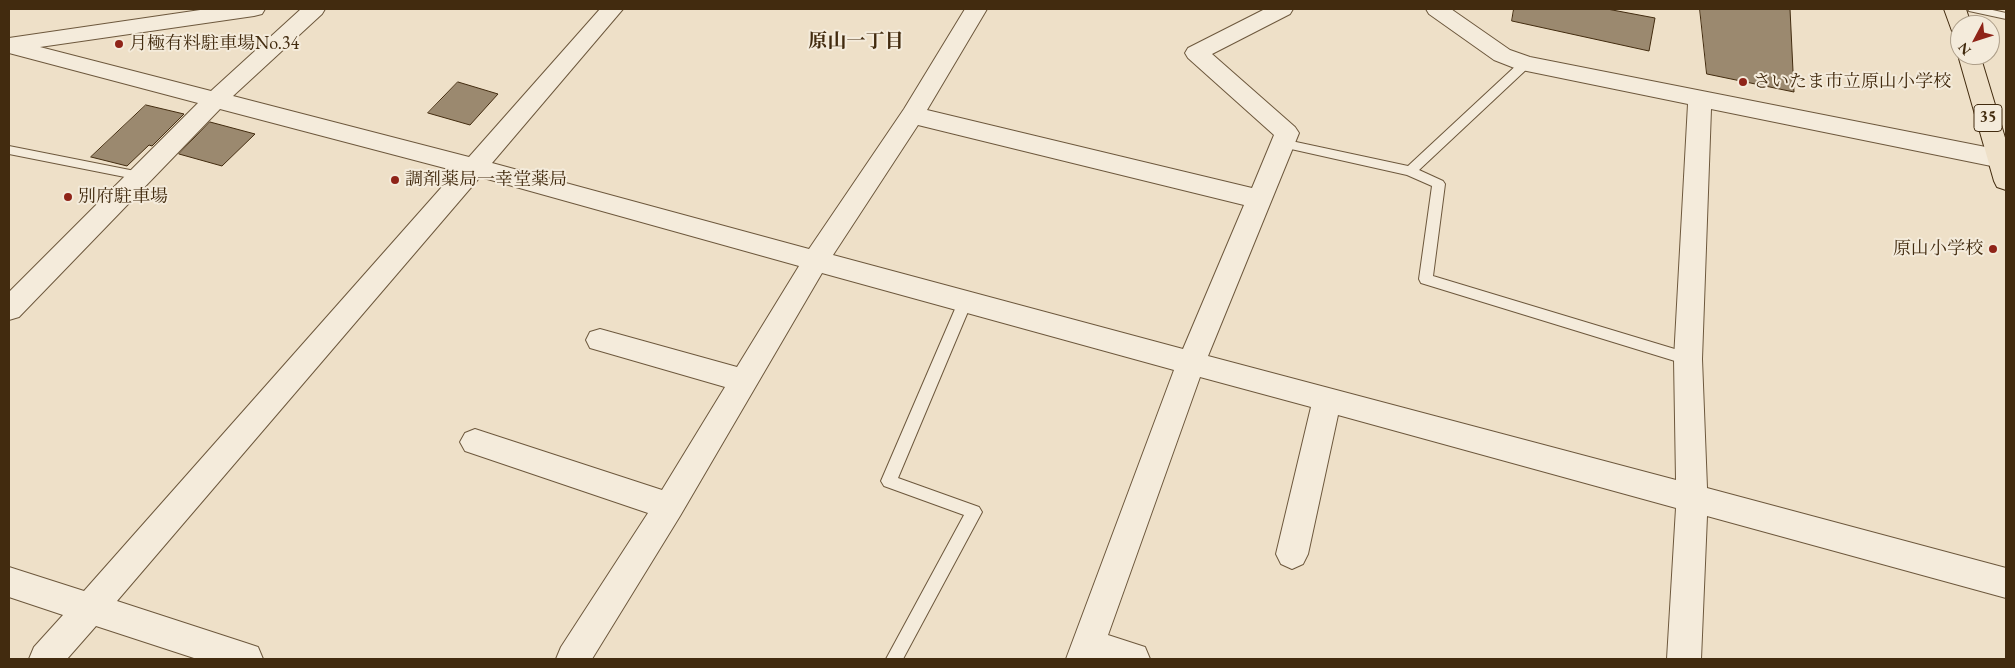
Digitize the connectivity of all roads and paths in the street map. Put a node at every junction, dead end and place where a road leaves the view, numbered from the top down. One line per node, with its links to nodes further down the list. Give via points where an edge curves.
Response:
1 (254, 9): 9 (street)
2 (314, 9): 13 (street)
3 (612, 9): 17 (street)
4 (976, 9): 14 (street)
5 (1282, 9): 15 (street, via 1196,53 1287,133)
6 (1437, 9): 10 (street, via 1502,55)
7 (1973, 9): 8 (lane)
8 (2006, 16)
9 (9, 45): 13 (street)
10 (1524, 64): 12 (street); 19 (lane)
11 (1972, 65): 18 (main road, 35)
12 (1700, 98): 18 (street); 26 (street)
13 (214, 101): 17 (street); 20 (street)
14 (912, 115): 21 (street); 22 (street)
15 (1282, 143): 19 (lane); 21 (street)
16 (9, 150): 20 (lane)
17 (474, 166): 22 (street); 36 (street)
18 (2004, 166)
19 (1410, 171): 26 (lane, via 1439,184 1426,279)
20 (140, 176): 24 (street)
21 (1259, 199): 27 (street)
22 (816, 260): 23 (street); 28 (street)
23 (965, 302): 27 (street); 41 (lane, via 889,481 974,512)
24 (9, 309)
25 (600, 340): 28 (street)
26 (1688, 359): 31 (street)
27 (1191, 362): 29 (street); 37 (street)
28 (745, 381): 32 (street)
29 (1327, 399): 31 (street); 33 (street)
30 (475, 442): 32 (street)
31 (1692, 499): 35 (street); 43 (street)
32 (669, 506): 40 (street)
33 (1292, 554)
34 (9, 582): 36 (street)
35 (2006, 583)
36 (88, 609): 38 (street); 39 (street)
37 (1085, 652): 42 (street)
38 (46, 659)
39 (246, 659)
40 (573, 659)
41 (894, 659)
42 (1133, 659)
43 (1684, 659)

